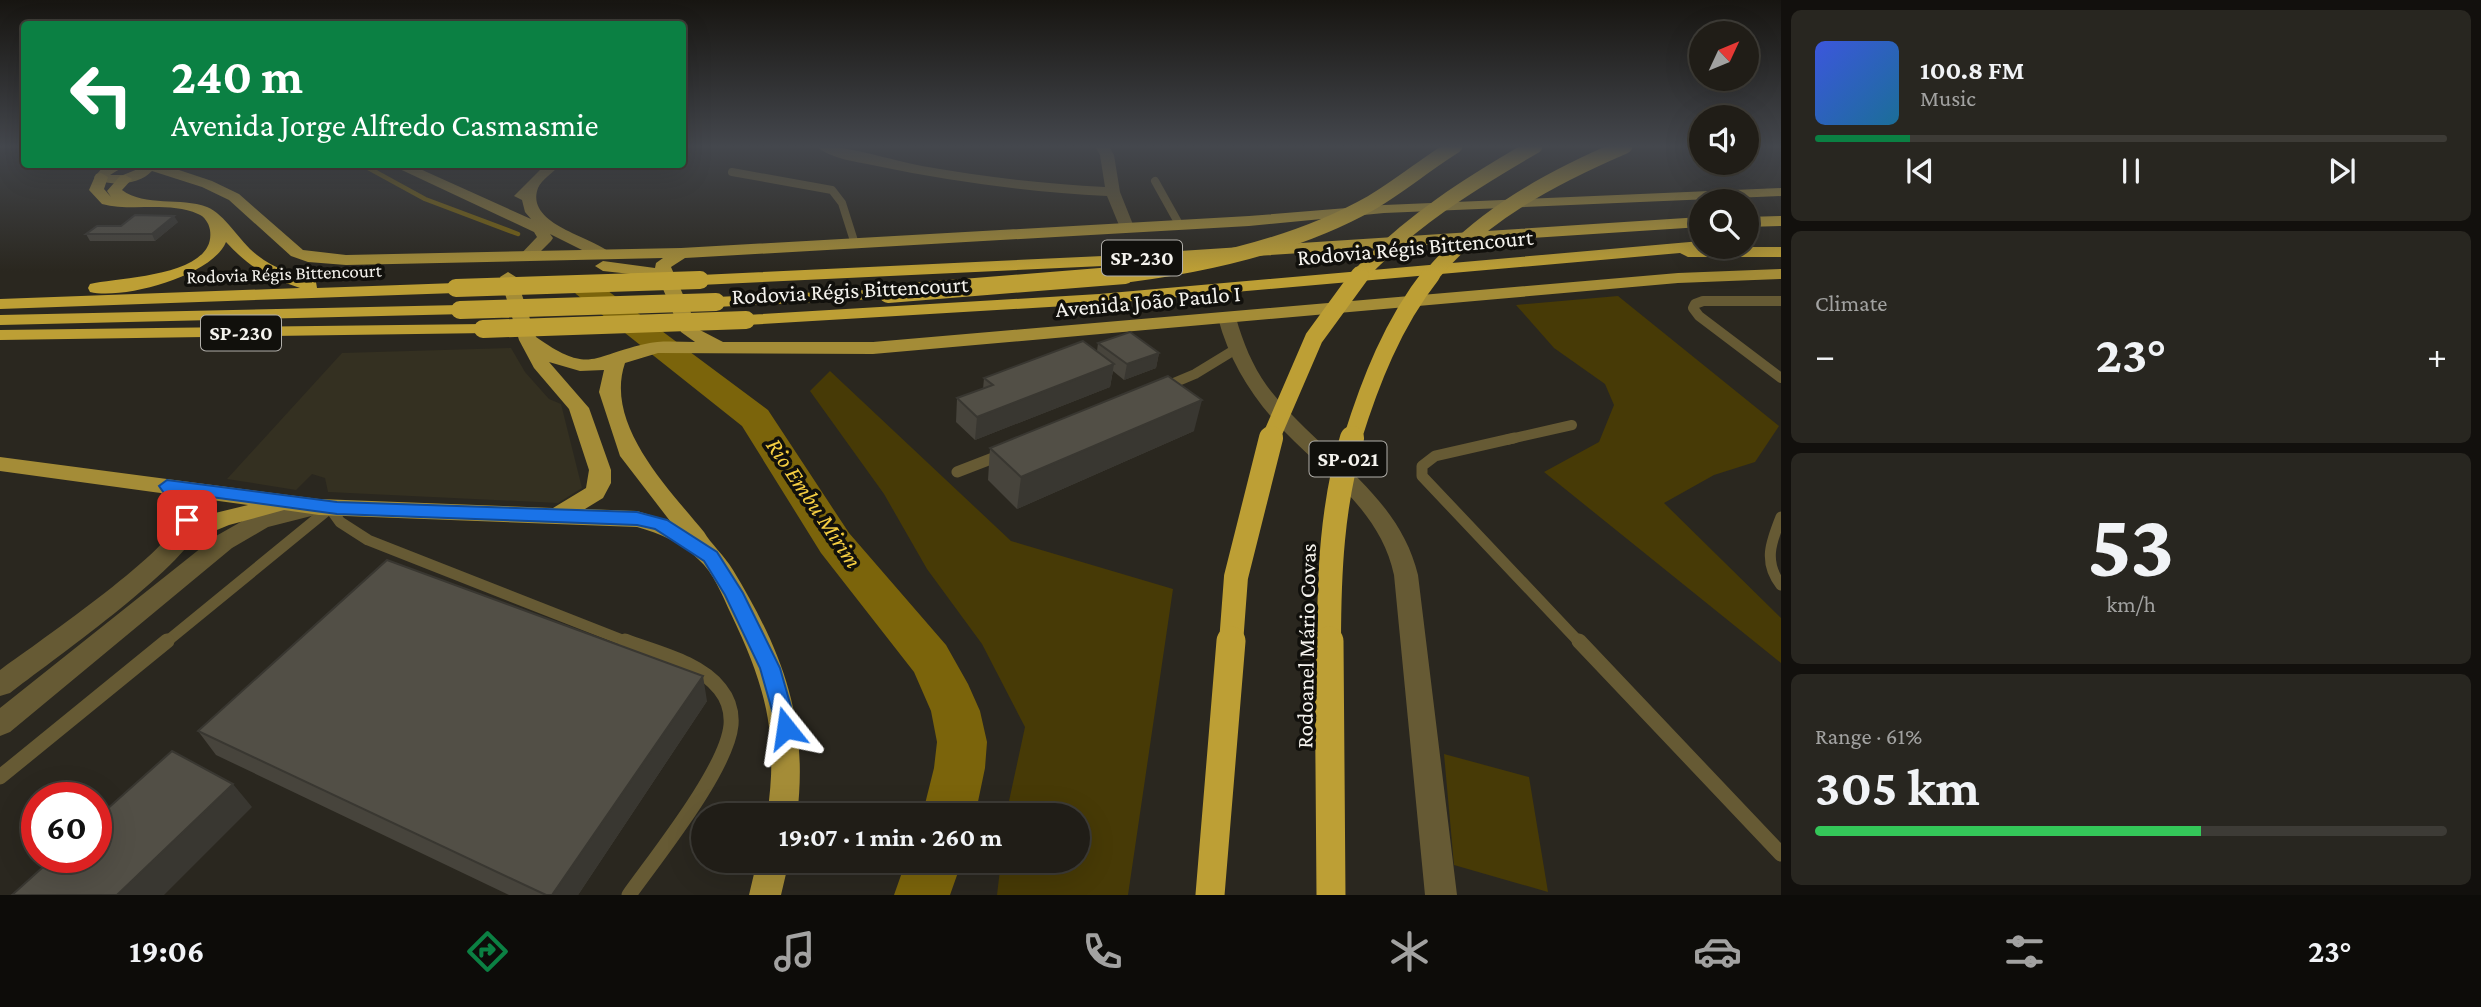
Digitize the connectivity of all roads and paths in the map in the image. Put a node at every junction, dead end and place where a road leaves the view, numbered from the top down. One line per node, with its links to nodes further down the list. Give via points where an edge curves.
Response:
1 (96, 188): 15 (highway, via 107,201)
2 (114, 188): 15 (highway, via 116,194)
3 (215, 188): 32 (main road, via 234,197 288,246 308,257)
4 (451, 188): 16 (main road)
5 (531, 188): 16 (main road, via 510,202); 31 (main road, via 529,205 534,214)
6 (820, 188): 25 (lane, via 832,190 842,202)
7 (1033, 188): 13 (street)
8 (1112, 188): 13 (street)
9 (1159, 188): 21 (lane)
10 (1392, 188): 41 (highway, bridge, via 1360,209 1248,253 1178,269 1085,281 716,302)
11 (1462, 188): 67 (highway, bridge, via 1378,254 1348,289 1314,338 1267,448 1236,577)
12 (1538, 188): 68 (highway, Rodoanel Mário Covas / SP-021, bridge, via 1457,250 1420,290 1383,355 1357,426 1337,500 1329,590)
13 (1113, 192): 22 (street)
14 (1781, 192): 21 (main road, via 1384,209)
15 (142, 203): 17 (highway, via 195,207)
16 (486, 203): 27 (main road, via 540,229 545,237)
17 (216, 219): 36 (highway, via 250,258 272,273 307,286); 37 (highway, via 216,248 182,271 135,284)
18 (1781, 221): 19 (highway)
19 (1759, 222)
20 (1689, 223): 36 (highway, Rodovia Régis Bittencourt / SP-230, bridge, via 1103,261)
21 (1179, 224): 22 (main road)
22 (1126, 227): 25 (main road)
23 (1781, 241): 24 (highway)
24 (1759, 242)
25 (855, 244): 29 (main road)
26 (1689, 247): 30 (highway, Rodovia Régis Bittencourt / SP-230)
27 (534, 252): 31 (main road); 32 (main road); 34 (main road); 35 (main road)
28 (1781, 252): 30 (highway)
29 (681, 253): 31 (main road); 34 (main road, via 663,265)
30 (1630, 253): 42 (highway, Rodovia Régis Bittencourt / SP-230, bridge, via 1099,299 746,320 483,329)
31 (606, 256): 34 (main road)
32 (444, 257): 35 (main road, via 495,269)
33 (1781, 274): 40 (main road, Avenida João Paulo I, via 1678,278)
34 (661, 276): 44 (main road)
35 (508, 277): 43 (main road)
36 (354, 292): 39 (highway, Rodovia Régis Bittencourt / SP-230)
37 (0, 297)
38 (1781, 301): 47 (lane, via 1703,301 1693,308)
39 (0, 304)
40 (1227, 318): 44 (main road, Avenida João Paulo I, via 873,348 718,347); 45 (street)
41 (0, 320)
42 (0, 335)
43 (528, 340): 46 (main road, Avenida João Paulo I, via 566,364 588,366); 56 (main road, via 541,364 579,408 600,470 594,493)
44 (681, 342): 46 (main road, Avenida João Paulo I, via 644,348)
45 (1236, 349): 48 (lane, via 1195,374); 69 (street, via 1265,399 1370,504 1392,532 1401,553)
46 (617, 360): 59 (main road, via 609,392 631,456)
47 (1781, 378)
48 (1150, 393)
49 (1572, 425): 65 (lane, via 1435,456 1422,466 1422,476)
50 (1006, 452): 52 (lane)
51 (0, 464): 53 (main road)
52 (957, 472)
53 (167, 486): 54 (main road); 58 (street, via 187,520)
54 (290, 503): 55 (main road); 58 (main road, via 223,519)
55 (324, 507): 56 (main road); 62 (street, via 261,521 224,542); 63 (lane); 66 (lane, via 368,540 691,667 719,686 732,723 728,741)
56 (558, 516): 59 (main road, via 661,524)
57 (1781, 517): 60 (lane, via 1768,559 1771,574)
58 (183, 536): 61 (street, via 132,584)
59 (710, 556): 64 (main road, via 734,593 774,680 786,728 789,776)
60 (1781, 585)
61 (0, 685)
62 (0, 724)
63 (0, 777)
64 (784, 803)
65 (1781, 853)
66 (629, 895)
67 (1210, 895)
68 (1331, 895)
69 (1441, 895)

